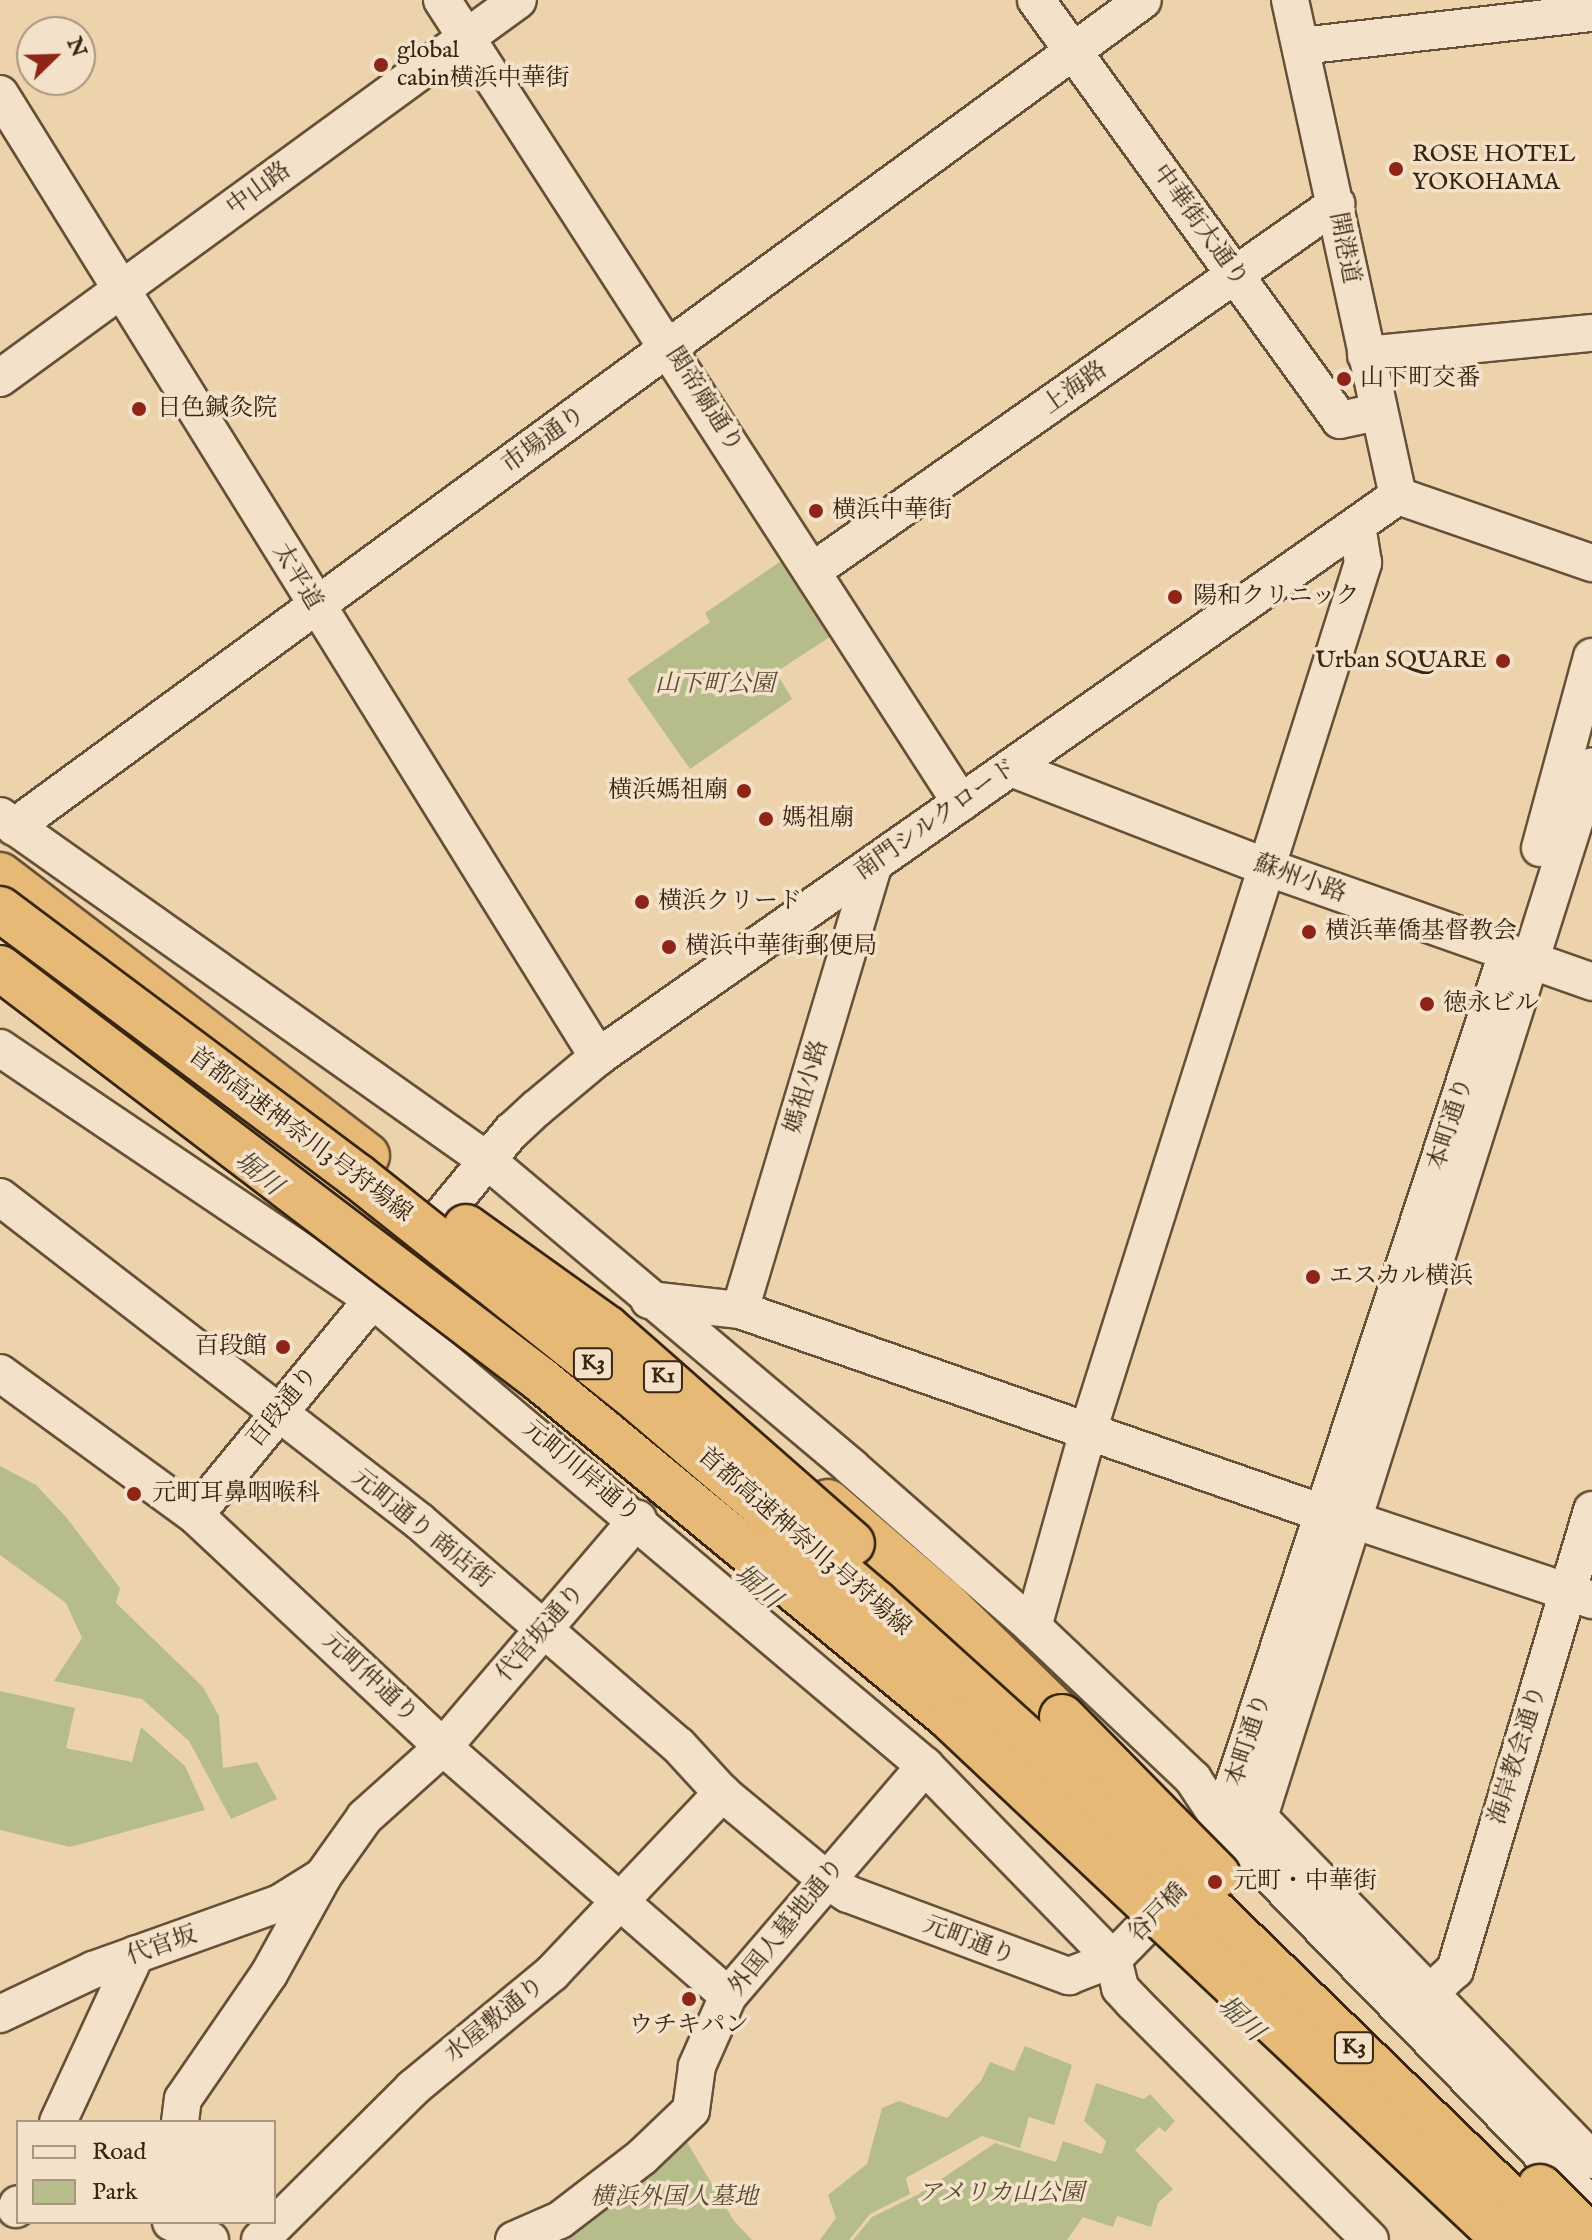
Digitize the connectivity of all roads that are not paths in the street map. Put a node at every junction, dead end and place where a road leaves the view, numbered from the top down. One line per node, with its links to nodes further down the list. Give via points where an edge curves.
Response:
1 (442, 0): 8 (street, 関帝廟通り)
2 (518, 0): 8 (street, 中山路)
3 (1036, 0): 10 (street, 中華街大通り)
4 (1143, 0): 10 (street, 市場通り)
5 (1290, 0): 9 (street, 開港道)
6 (1519, 11): 7 (street); 9 (street)
7 (1592, 13)
8 (467, 38): 14 (street, 中山路); 16 (street, 関帝廟通り)
9 (1301, 46): 12 (street, 開港道)
10 (1073, 51): 13 (street, 中華街大通り); 16 (street, 市場通り)
11 (0, 94): 14 (street, 太平道)
12 (1336, 204): 13 (street, 上海路); 17 (street, 開港道)
13 (1236, 275): 19 (street, 中華街大通り, via 1340,420); 23 (street, 上海路)
14 (122, 289): 18 (street, 中山路); 24 (street, 太平道)
15 (1592, 333): 17 (street)
16 (671, 347): 23 (street, 関帝廟通り); 24 (street, 市場通り)
17 (1366, 355): 19 (street, 開港道)
18 (0, 378)
19 (1379, 412): 20 (street, 開港道)
20 (1398, 496): 21 (street, 南門シルクロード); 22 (street)
21 (1357, 525): 27 (street, 南門シルクロード); 31 (street, via 1363,563)
22 (1592, 563)
23 (814, 570): 28 (street, 関帝廟通り)
24 (315, 608): 29 (street, 市場通り); 38 (street, 太平道)
25 (1592, 657): 34 (street, 本町通り)
26 (1592, 766): 34 (street, 本町通り)
27 (1011, 768): 28 (street, 南門シルクロード); 31 (street, 蘇州小路)
28 (961, 803): 30 (street, 南門シルクロード)
29 (7, 822): 39 (street)
30 (874, 864): 38 (street, 南門シルクロード); 44 (street, 媽祖小路)
31 (1266, 867): 34 (street, 蘇州小路); 48 (street)
32 (0, 875): 46 (highway, K1, bridge, via 367,1156 607,1328)
33 (0, 909): 62 (highway, 首都高速神奈川3号狩場線 / K3, bridge, via 357,1176 629,1392 876,1603)
34 (1518, 958): 36 (street, 蘇州小路); 51 (street, 本町通り)
35 (0, 968): 67 (highway, 首都高速神奈川3号狩場線 / K3, bridge, via 403,1273 735,1538 948,1716)
36 (1592, 982)
37 (0, 1048): 42 (street, 元町川岸通り)
38 (598, 1057): 39 (street, 南門シルクロード, via 512,1131)
39 (488, 1161): 41 (street, 南門シルクロード); 43 (street)
40 (0, 1197): 47 (street, 元町通り 商店街)
41 (458, 1197): 42 (street, 百段通り, bridge)
42 (375, 1295): 47 (street, 百段通り); 52 (street, 元町川岸通り)
43 (649, 1300): 44 (street); 54 (street)
44 (740, 1310): 48 (street)
45 (0, 1373): 50 (street, 元町仲通り)
46 (688, 1398): 62 (highway, K1, bridge, via 940,1622); 78 (highway, bridge, via 798,1476 944,1602)
47 (279, 1411): 50 (street, 百段通り); 55 (street, 元町通り 商店街, via 419,1521)
48 (1088, 1431): 51 (street); 54 (street)
49 (1592, 1510): 53 (street, 海岸教会通り)
50 (195, 1515): 56 (street, 元町仲通り)
51 (1339, 1517): 53 (street); 59 (street, 本町通り); 61 (street, 本町通り)
52 (638, 1519): 55 (street, 代官坂通り); 57 (street, 元町川岸通り)
53 (1580, 1595): 70 (street, 海岸教会通り, via 1455,1970)
54 (1033, 1627): 58 (street)
55 (544, 1631): 56 (street, 代官坂通り); 60 (street, 元町通り 商店街, via 678,1745)
56 (443, 1747): 64 (street, 代官坂通り, via 365,1817); 66 (street, 元町仲通り)
57 (925, 1766): 65 (street, 外国人墓地通り, via 836,1865); 69 (street, 元町川岸通り)
58 (1193, 1779): 59 (street); 61 (street)
59 (1232, 1790): 61 (street)
60 (722, 1793): 65 (street, 元町通り 商店街); 66 (street, 水屋敷通り)
61 (1244, 1825): 63 (street, 本町通り); 70 (street); 76 (street)
62 (1156, 1856): 85 (highway, 首都高速神奈川3号狩場線 / K3, bridge)
63 (1203, 1867): 69 (street, 谷戸橋, bridge)
64 (323, 1876): 68 (street, 代官坂, via 253,1914); 74 (street, 代官坂通り, via 269,1974 183,2099)
65 (828, 1881): 69 (street, 元町通り, via 848,1894 1056,1974 1069,1976); 71 (street, 外国人墓地通り)
66 (621, 1905): 71 (street, 元町仲通り); 80 (street, 水屋敷通り, via 552,1973 413,2088)
67 (1197, 1952): 83 (highway, bridge, via 1369,2143); 84 (highway, 首都高速神奈川3号狩場線 / K3, bridge)
68 (136, 1954): 72 (street, 代官坂); 73 (street)
69 (1113, 1959): 82 (street, via 1120,1988)
70 (1431, 1992): 75 (street)
71 (728, 1996): 81 (street, 外国人墓地通り, via 697,2066 691,2110 642,2157 560,2220)
72 (0, 2014)
73 (59, 2120)
74 (180, 2120)
75 (1592, 2160)
76 (1592, 2206)
77 (175, 2224): 79 (street)
78 (1592, 2238)
79 (210, 2240)
80 (260, 2240)
81 (514, 2240)
82 (1370, 2240)
83 (1466, 2240)
84 (1505, 2240)
85 (1553, 2240)

